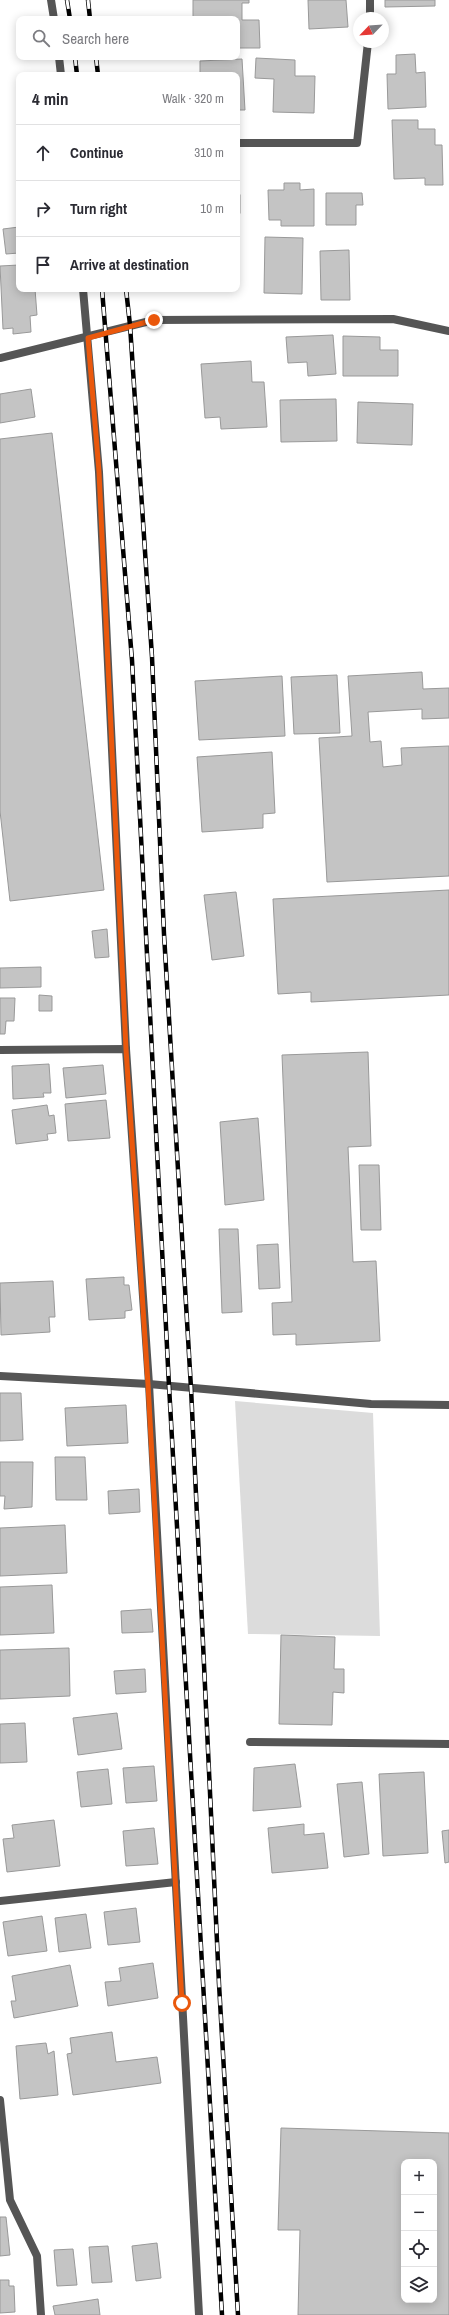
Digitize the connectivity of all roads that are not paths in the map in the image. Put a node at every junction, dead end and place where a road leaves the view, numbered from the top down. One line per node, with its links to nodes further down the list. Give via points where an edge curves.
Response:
1 (51, 0): 4 (street)
2 (370, 0): 3 (street)
3 (370, 12)
4 (54, 16)
5 (367, 48): 8 (street, via 357,143)
6 (59, 60): 7 (street)
7 (61, 72)
8 (240, 143)
9 (84, 292): 11 (street)
10 (449, 331): 11 (street, via 393,319 154,320)
11 (88, 338): 12 (street); 13 (street, via 99,472)
12 (0, 358)
13 (126, 1049): 14 (street); 16 (street)
14 (0, 1050)
15 (0, 1376): 16 (street)
16 (148, 1384): 17 (street, via 371,1404); 20 (street)
17 (449, 1405)
18 (250, 1742): 19 (street)
19 (449, 1744)
20 (176, 1882): 21 (street); 24 (street)
21 (0, 1901)
22 (0, 2100): 23 (street, via 10,2200 37,2256)
23 (41, 2315)
24 (198, 2315)

